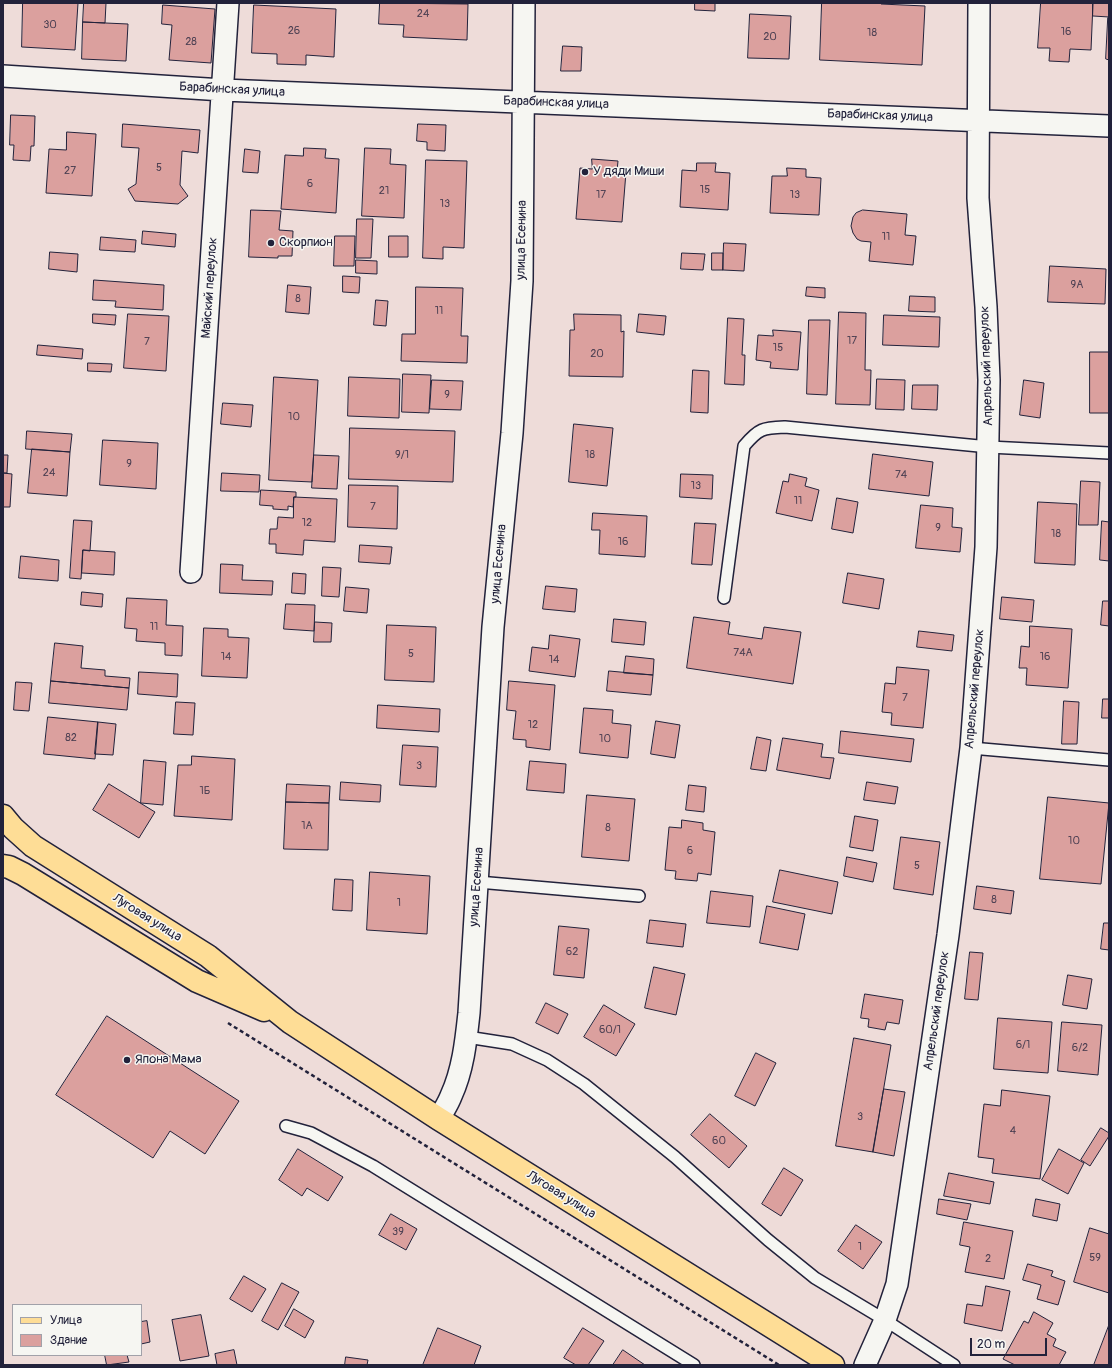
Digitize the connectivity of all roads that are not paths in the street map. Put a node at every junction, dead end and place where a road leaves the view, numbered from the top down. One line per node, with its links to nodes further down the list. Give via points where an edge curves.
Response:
1 (228, 3): 5 (street, Майский переулок)
2 (524, 3): 6 (street, улица Есенина)
3 (979, 3): 7 (street, Апрельский переулок)
4 (3, 76): 5 (street, Барабинская улица)
5 (223, 90): 6 (street, Барабинская улица); 11 (street, Майский переулок)
6 (523, 102): 7 (street, Барабинская улица); 17 (street, улица Есенина, via 522,281 512,433 493,627)
7 (978, 120): 8 (street, Барабинская улица); 9 (street, Апрельский переулок, via 978,198 986,307)
8 (1109, 126)
9 (989, 447): 10 (lane); 12 (lane, via 786,427 766,428 754,434 744,446); 13 (street, Апрельский переулок, via 986,547)
10 (1109, 453)
11 (191, 572)
12 (724, 598)
13 (971, 748): 14 (lane); 23 (street, Апрельский переулок, via 948,935 904,1245 897,1284)
14 (1109, 760)
15 (3, 816): 19 (main road, Луговая улица, via 33,846 208,956)
16 (3, 866): 19 (main road, Луговая улица, via 23,874 197,981)
17 (478, 882): 18 (lane); 20 (street, улица Есенина)
18 (639, 896)
19 (290, 1022): 21 (main road, Луговая улица)
20 (467, 1037): 21 (street, улица Есенина, via 457,1081); 23 (lane, via 512,1044 547,1060 584,1084 675,1157 815,1278)
21 (439, 1119): 25 (main road, Луговая улица)
22 (286, 1126): 24 (lane, via 310,1133 374,1166)
23 (885, 1320): 26 (street, Апрельский переулок); 27 (lane)
24 (694, 1365)
25 (833, 1365)
26 (865, 1365)
27 (954, 1365)

